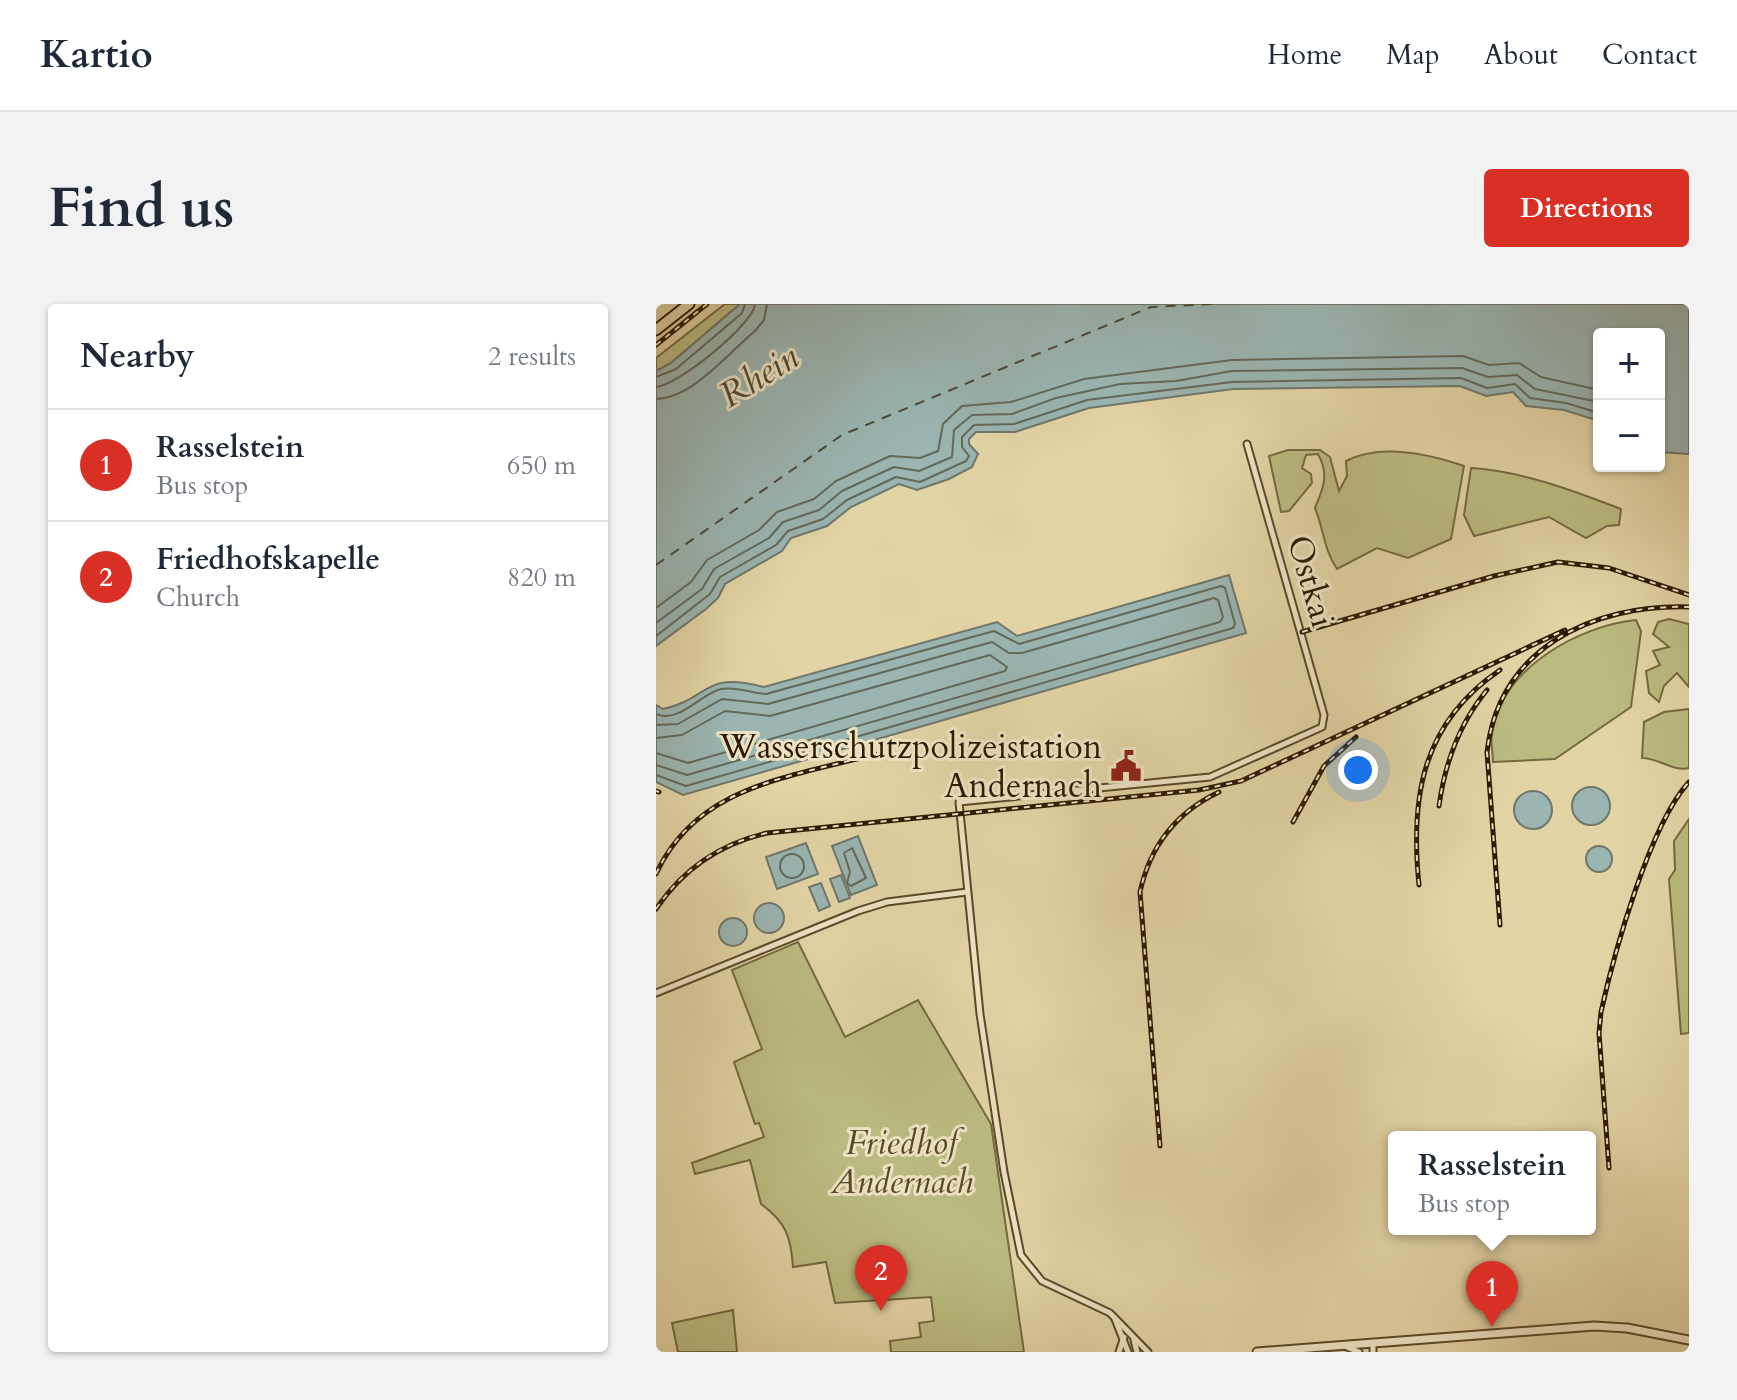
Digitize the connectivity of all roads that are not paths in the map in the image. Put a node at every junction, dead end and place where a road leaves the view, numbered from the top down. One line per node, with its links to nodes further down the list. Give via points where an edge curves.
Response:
1 (689, 304): 2 (main road)
2 (656, 330)
3 (1247, 444): 4 (street, Ostkai, via 1325,723 1210,777 959,802)
4 (967, 892): 5 (street, via 887,902); 6 (street, via 1004,1172 1021,1255 1047,1285)
5 (656, 993)
6 (1113, 1315): 7 (street); 8 (street)
7 (1125, 1336): 12 (street); 13 (street)
8 (1134, 1339): 14 (street); 15 (street)
9 (1689, 1340): 11 (street, via 1594,1326)
10 (1342, 1345): 11 (street); 16 (street); 17 (street)
11 (1376, 1346): 18 (street)
12 (1119, 1352)
13 (1128, 1352)
14 (1137, 1352)
15 (1148, 1352)
16 (1257, 1352)
17 (1359, 1352)
18 (1381, 1352)

